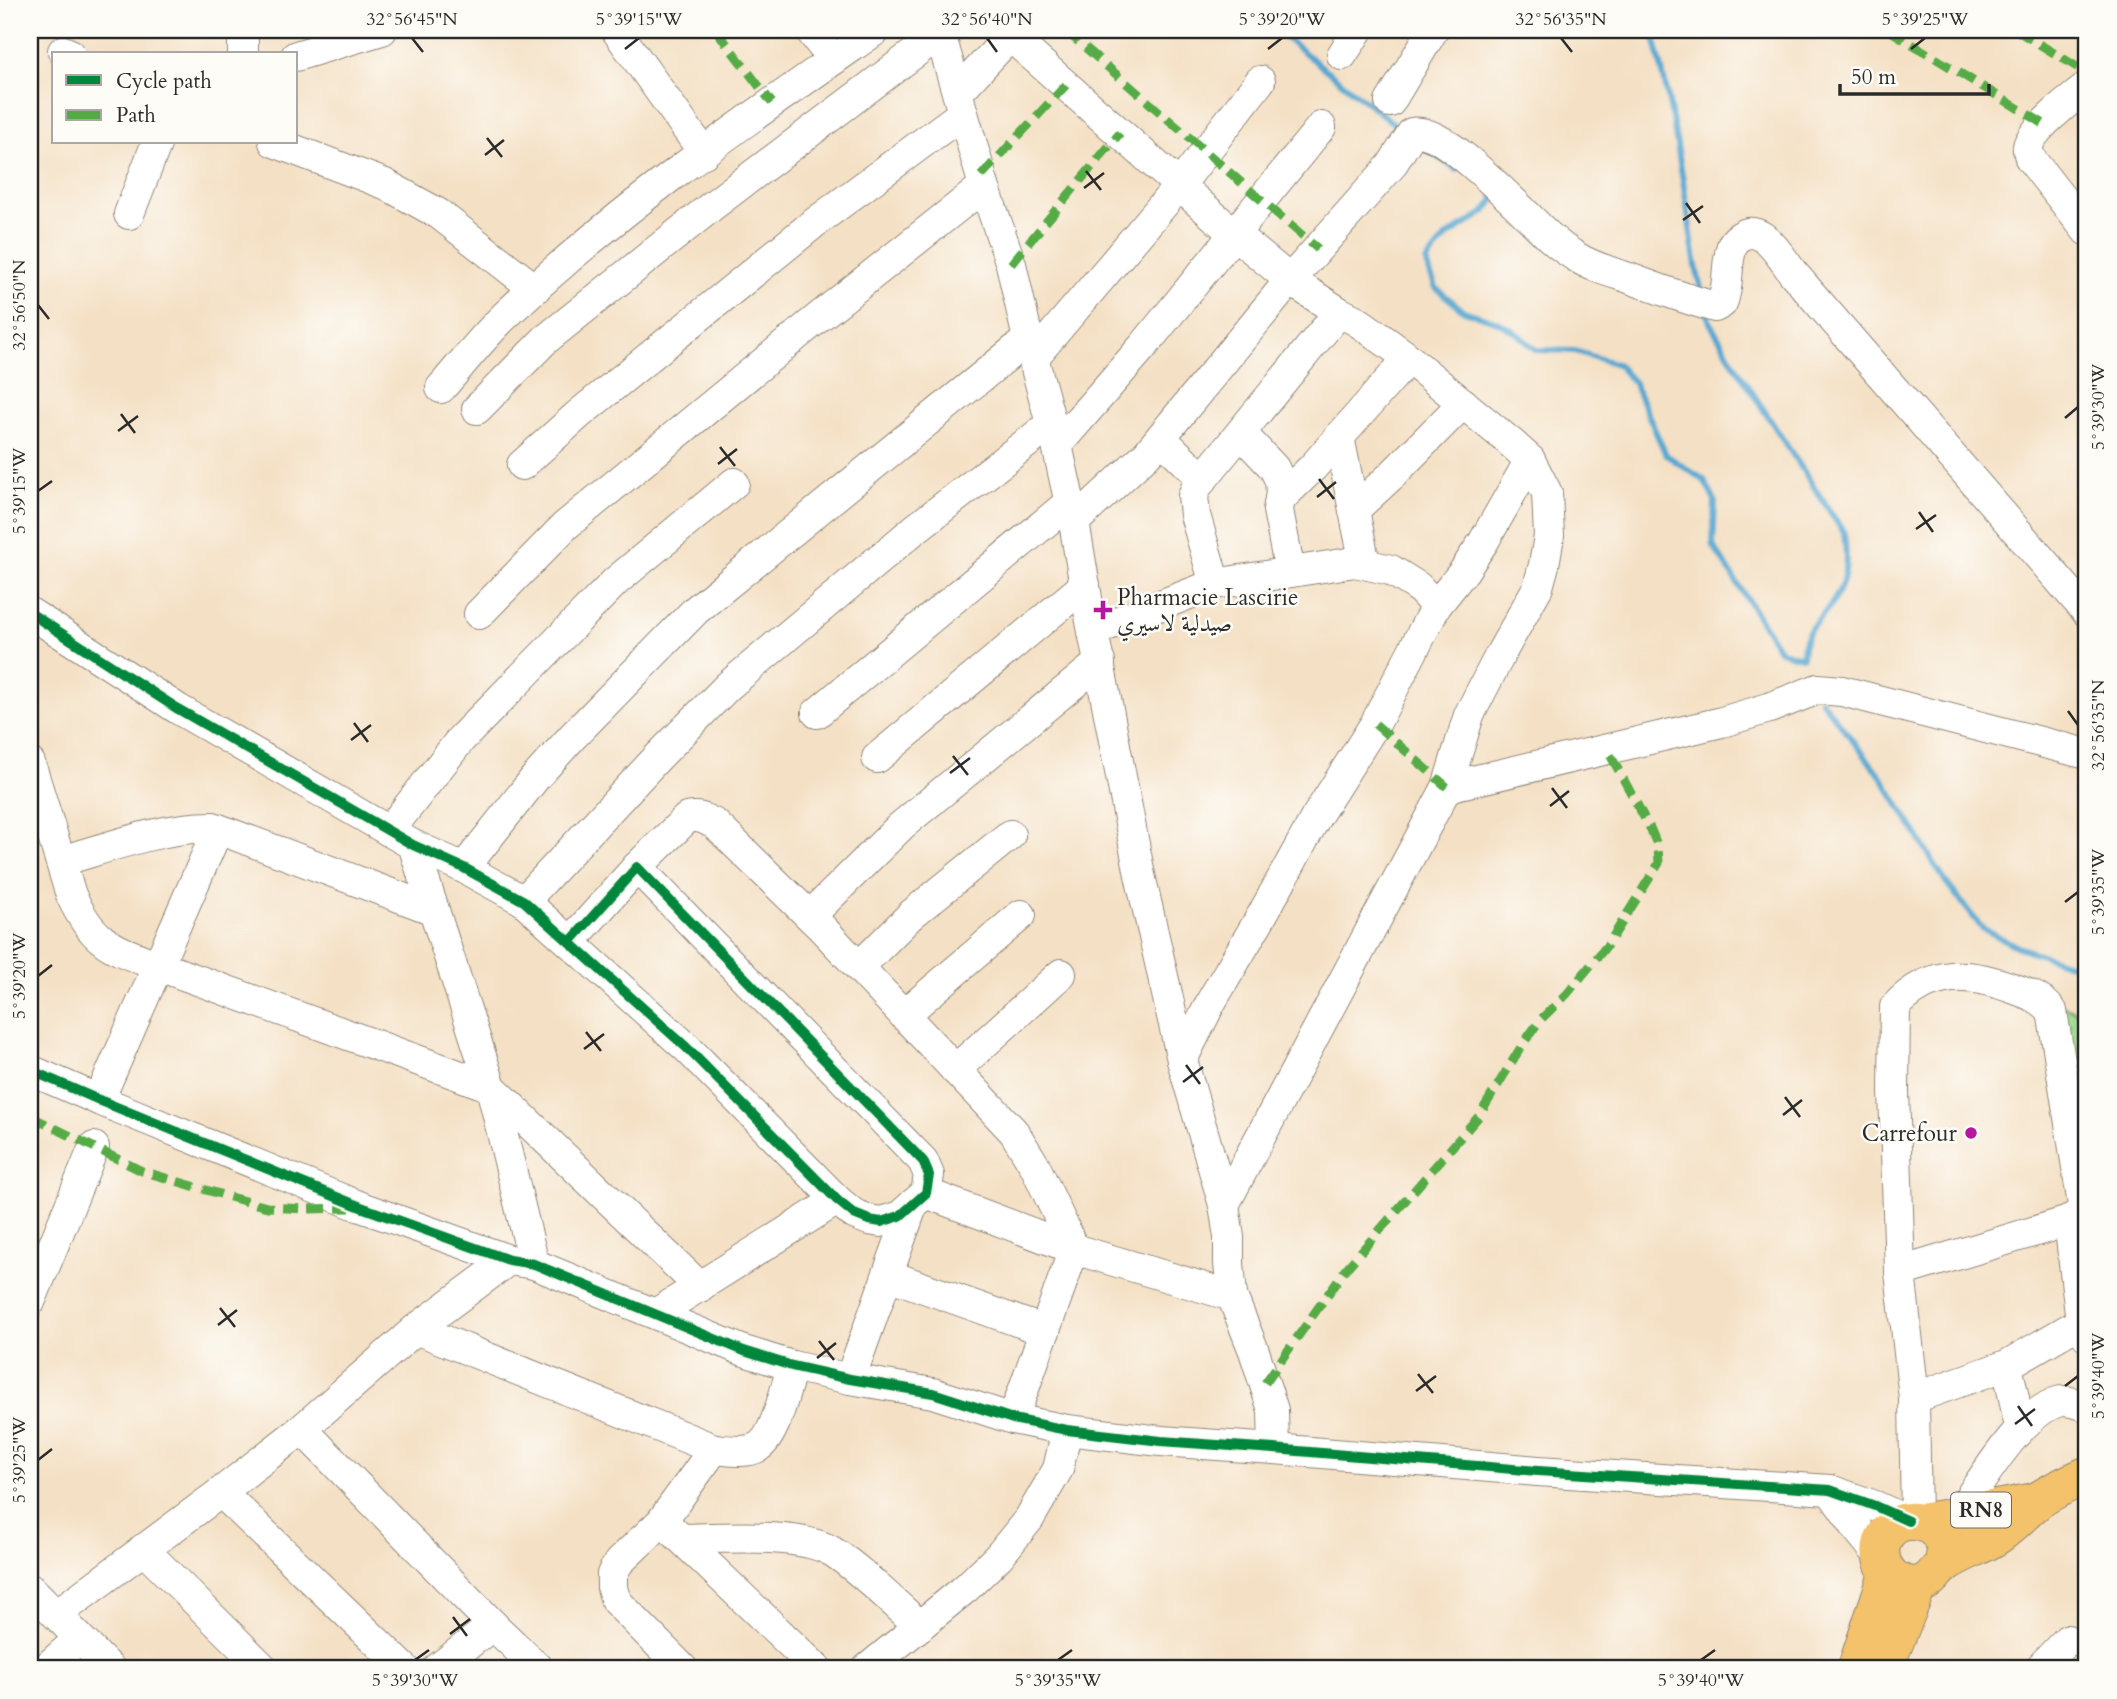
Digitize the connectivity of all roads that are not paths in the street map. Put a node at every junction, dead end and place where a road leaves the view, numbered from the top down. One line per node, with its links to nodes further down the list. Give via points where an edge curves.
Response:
1 (243, 30): 10 (street)
2 (382, 30): 11 (street)
3 (616, 30): 21 (street)
4 (810, 30): 13 (street)
5 (876, 30): 13 (street)
6 (1358, 30): 12 (street)
7 (1433, 30): 16 (street)
8 (940, 31): 17 (street); 34 (street, via 545,340)
9 (1013, 33): 17 (street); 23 (street)
10 (243, 52)
11 (298, 55)
12 (1342, 55)
13 (833, 60): 21 (street)
14 (1260, 81): 23 (street)
15 (2085, 93): 25 (street, via 2032,136 2027,148)
16 (1390, 102)
17 (960, 103): 22 (street); 40 (street)
18 (1321, 127): 26 (street)
19 (157, 144): 24 (street)
20 (279, 144): 28 (street, via 386,184 439,214)
21 (704, 153): 28 (street, via 590,239)
22 (984, 186): 30 (street, via 1011,264); 53 (street, via 565,526)
23 (1179, 186): 26 (street); 30 (street)
24 (129, 214)
25 (2084, 220)
26 (1233, 233): 27 (street); 36 (street, via 1145,344)
27 (1290, 280): 29 (street); 38 (street); 51 (street, via 1391,166 1408,138 1421,131 1487,176 1573,256 1686,299 1715,307 1722,303 1733,243 1752,232 1763,235)
28 (535, 289): 32 (street, via 506,314)
29 (1339, 312): 31 (street); 35 (street)
30 (1030, 349): 36 (street); 66 (street, via 696,610 535,778)
31 (1408, 359): 33 (street); 37 (street)
32 (441, 388)
33 (1463, 403): 39 (street); 44 (street)
34 (477, 409)
35 (1241, 433): 41 (street); 43 (street, via 1274,468 1280,480)
36 (1053, 435): 45 (street); 67 (street, via 915,529 728,685)
37 (1339, 437): 43 (street); 44 (street)
38 (1161, 438): 41 (street); 45 (street, via 1127,474)
39 (1530, 460): 50 (street, via 1484,541); 60 (street, via 1547,493 1549,536 1544,565 1538,587 1469,715)
40 (522, 465)
41 (1203, 479): 48 (street, via 1193,496 1195,514)
42 (734, 483): 63 (street, via 616,581 461,739)
43 (1280, 499): 47 (street, via 1281,533)
44 (1354, 510): 46 (street)
45 (1072, 512): 49 (street); 56 (street)
46 (1365, 564): 47 (street); 50 (street, via 1391,570 1418,587)
47 (1290, 572): 48 (street)
48 (1215, 584): 54 (street)
49 (1085, 585): 54 (street); 58 (street)
50 (1436, 606): 76 (street, via 1375,724 1316,817)
51 (2087, 612)
52 (30, 613): 63 (street, via 178,709)
53 (479, 614)
54 (1093, 631): 55 (street)
55 (1100, 662): 70 (street, via 901,826); 76 (street, via 1140,875)
56 (817, 713)
57 (2087, 754): 60 (street, via 1842,691 1818,689 1722,722)
58 (877, 758)
59 (30, 763): 64 (street)
60 (1447, 787): 84 (street)
61 (218, 829): 64 (street, via 164,832); 68 (street); 72 (street)
62 (1010, 835): 73 (street, via 912,914)
63 (401, 838): 66 (street); 68 (street)
64 (61, 861): 72 (street, via 80,915 95,935 111,947)
65 (637, 867): 70 (street, via 687,818 702,817 715,824); 71 (street); 82 (street, via 923,1160 929,1175)
66 (464, 868): 67 (street)
67 (524, 901): 71 (street)
68 (434, 910): 79 (street)
69 (1021, 915): 75 (street)
70 (810, 916): 73 (street)
71 (570, 942): 83 (street, via 686,1047)
72 (159, 966): 79 (street); 80 (street)
73 (859, 967): 75 (street)
74 (1060, 974): 77 (street)
75 (904, 1015): 77 (street)
76 (1182, 1060): 84 (street)
77 (955, 1069): 86 (street, via 1014,1132)
78 (30, 1070): 80 (street)
79 (491, 1087): 87 (street); 90 (street)
80 (99, 1100): 87 (street, via 360,1207)
81 (94, 1147): 91 (street)
82 (920, 1198): 83 (street, via 900,1216 881,1222 855,1214); 86 (street); 89 (street)
83 (837, 1200): 90 (street)
84 (1224, 1205): 92 (street)
85 (2069, 1221): 88 (street); 88 (street, via 2083,1205 2052,1011 2037,998 1982,977 1934,979 1895,1007); 95 (street)
86 (1074, 1250): 92 (street); 96 (street)
87 (521, 1262): 93 (street); 94 (street)
88 (1900, 1272): 100 (street)
89 (888, 1275): 96 (street); 99 (street)
90 (700, 1287): 93 (street)
91 (32, 1291)
92 (1232, 1296): 107 (street, via 1273,1410)
93 (657, 1313): 98 (street)
94 (416, 1329): 104 (street); 106 (street)
95 (2084, 1329): 97 (street)
96 (1045, 1331): 102 (street)
97 (2007, 1365): 100 (street); 103 (street)
98 (792, 1366): 99 (street); 106 (street, via 769,1436 757,1448 744,1451)
99 (850, 1379): 102 (street, via 933,1393)
100 (1914, 1398): 112 (street)
101 (2087, 1406): 103 (street, via 2062,1401)
102 (1013, 1419): 105 (street)
103 (2020, 1427): 112 (street)
104 (302, 1429): 110 (street); 118 (street)
105 (1068, 1430): 107 (street); 119 (street, via 1058,1469 1028,1519 999,1556)
106 (714, 1448): 113 (street)
107 (1275, 1448): 109 (street)
108 (2087, 1475): 111 (main road, RN8)
109 (1830, 1490): 112 (street); 115 (street, via 1858,1531)
110 (221, 1492): 114 (street); 126 (street)
111 (2038, 1501): 112 (main road, RN8); 115 (main road, RN8, via 1996,1537)
112 (1926, 1520): 115 (main road, RN8, via 1945,1548); 115 (main road, RN8, via 1892,1527 1883,1541)
113 (672, 1530): 119 (street, via 771,1538 830,1550); 129 (street, via 619,1562 612,1574 612,1588 616,1601); 130 (street)
114 (143, 1549): 117 (street); 125 (street)
115 (1908, 1570): 122 (main road, RN8)
116 (30, 1588): 117 (street)
117 (57, 1614): 120 (street)
118 (493, 1625): 127 (street); 128 (street)
119 (920, 1626): 131 (street)
120 (79, 1639): 123 (street); 124 (street)
121 (2067, 1640): 132 (street)
122 (1881, 1667)
123 (45, 1669)
124 (110, 1669)
125 (264, 1669)
126 (405, 1669)
127 (437, 1669)
128 (540, 1669)
129 (683, 1669)
130 (817, 1669)
131 (867, 1669)
132 (2039, 1669)

